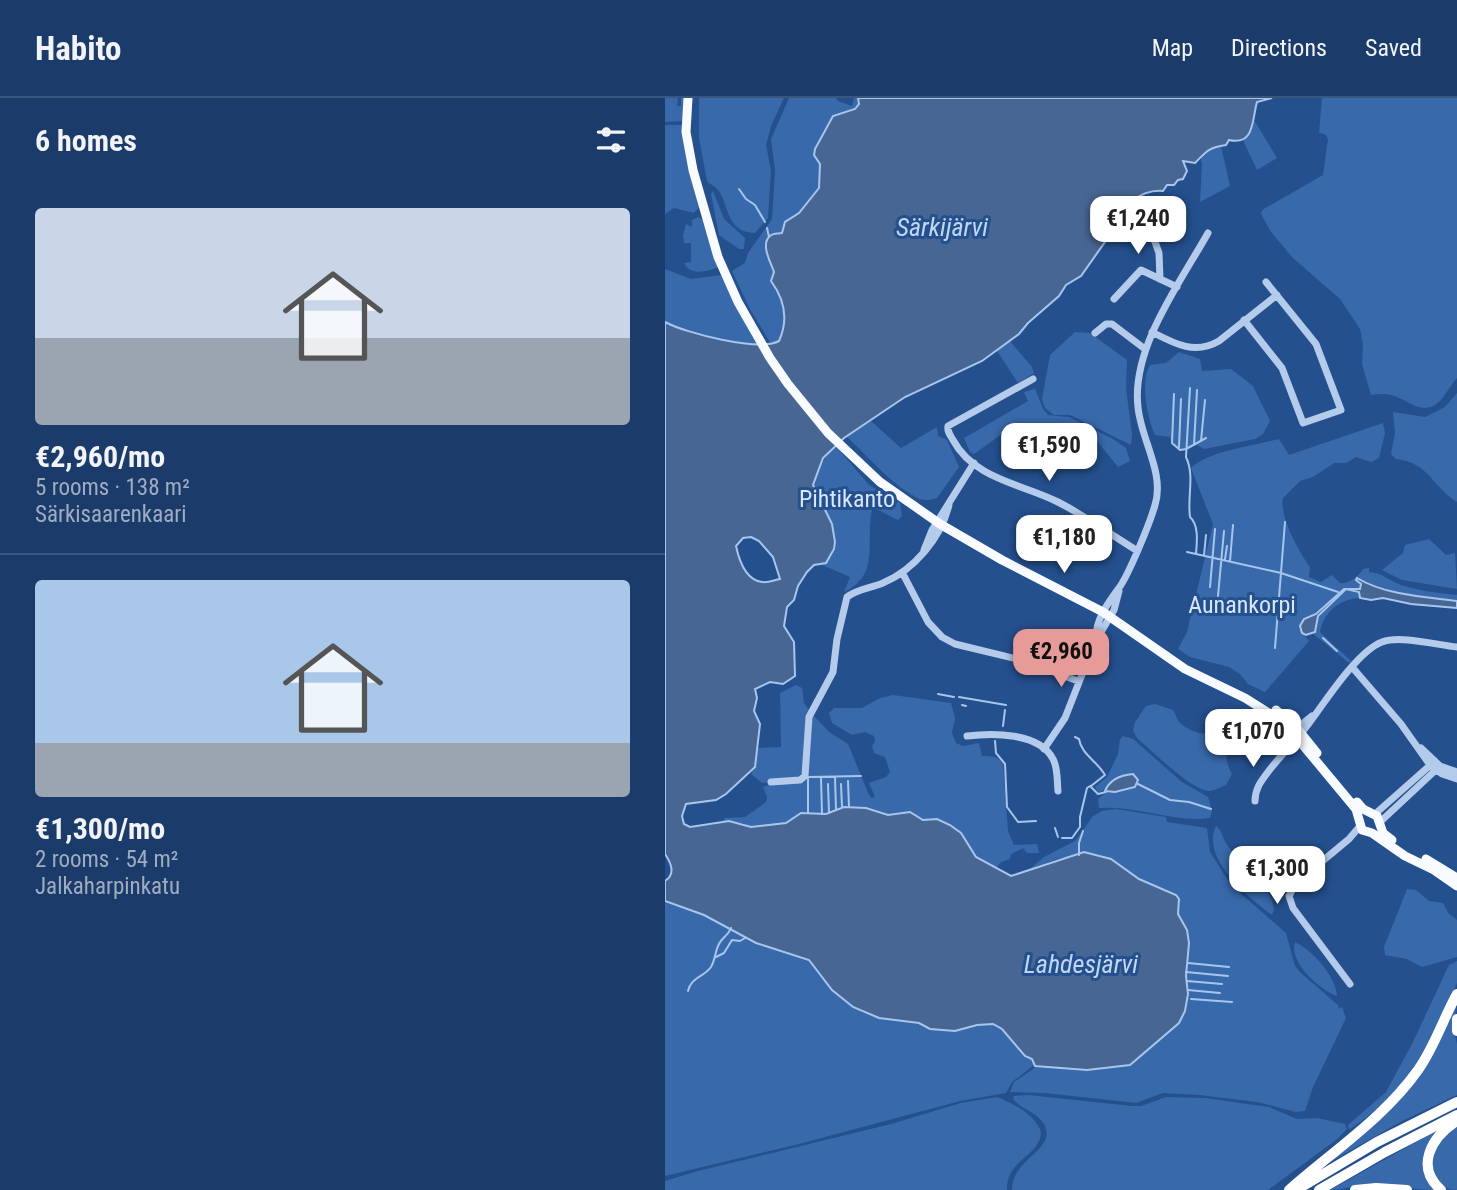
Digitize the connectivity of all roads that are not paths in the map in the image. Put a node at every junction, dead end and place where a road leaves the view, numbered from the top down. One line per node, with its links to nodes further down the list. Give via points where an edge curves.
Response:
1 (688, 102): 15 (main road, via 695,179 718,257 770,358 828,433 897,496)
2 (1162, 220): 4 (street, via 1150,228 1159,253)
3 (1208, 233): 6 (street)
4 (1160, 279): 6 (street); 8 (street, via 1141,270)
5 (1266, 282): 7 (street)
6 (1177, 287): 10 (street)
7 (1277, 295): 9 (street); 9 (street, via 1316,344 1341,410 1303,424 1282,368)
8 (1114, 299)
9 (1244, 320): 10 (street, via 1214,344 1194,348)
10 (1153, 332): 12 (street)
11 (1095, 333): 12 (street, via 1112,324)
12 (1145, 349): 16 (street, via 1137,399 1157,489 1153,512)
13 (1033, 379): 14 (street, via 946,428 958,449)
14 (974, 463): 15 (street); 16 (street, via 1005,482 1057,502)
15 (939, 524): 17 (street); 18 (main road)
16 (1136, 550): 18 (street)
17 (903, 574): 21 (street, via 928,622 942,637); 28 (street, via 847,597 832,675 809,717 805,776)
18 (1107, 614): 21 (street); 22 (main road, via 1185,668 1278,712)
19 (1457, 647): 20 (street, via 1386,640)
20 (1352, 667): 22 (street); 25 (street)
21 (1079, 681): 24 (street, via 1065,718)
22 (1296, 733): 30 (street, via 1258,786); 31 (main road)
23 (967, 736): 24 (street, via 1009,734)
24 (1044, 749): 29 (street, via 1055,763)
25 (1435, 766): 26 (street); 27 (street); 31 (street)
26 (1457, 772)
27 (1457, 779)
28 (771, 782)
29 (1058, 791)
30 (1255, 801)
31 (1370, 823): 32 (main road); 33 (main road, via 1405,856); 34 (street, via 1296,883 1289,896 1293,908)
32 (1457, 878)
33 (1457, 886)
34 (1350, 984)
35 (1457, 993): 41 (highway, via 1432,1048 1406,1086)
36 (1457, 1019): 37 (highway)
37 (1457, 1031)
38 (1457, 1102): 42 (highway)
39 (1457, 1115): 43 (highway)
40 (1457, 1121): 46 (highway, via 1440,1133 1429,1153 1430,1174)
41 (1289, 1190)
42 (1296, 1190)
43 (1319, 1190)
44 (1355, 1190): 45 (highway)
45 (1407, 1190)
46 (1441, 1190)

